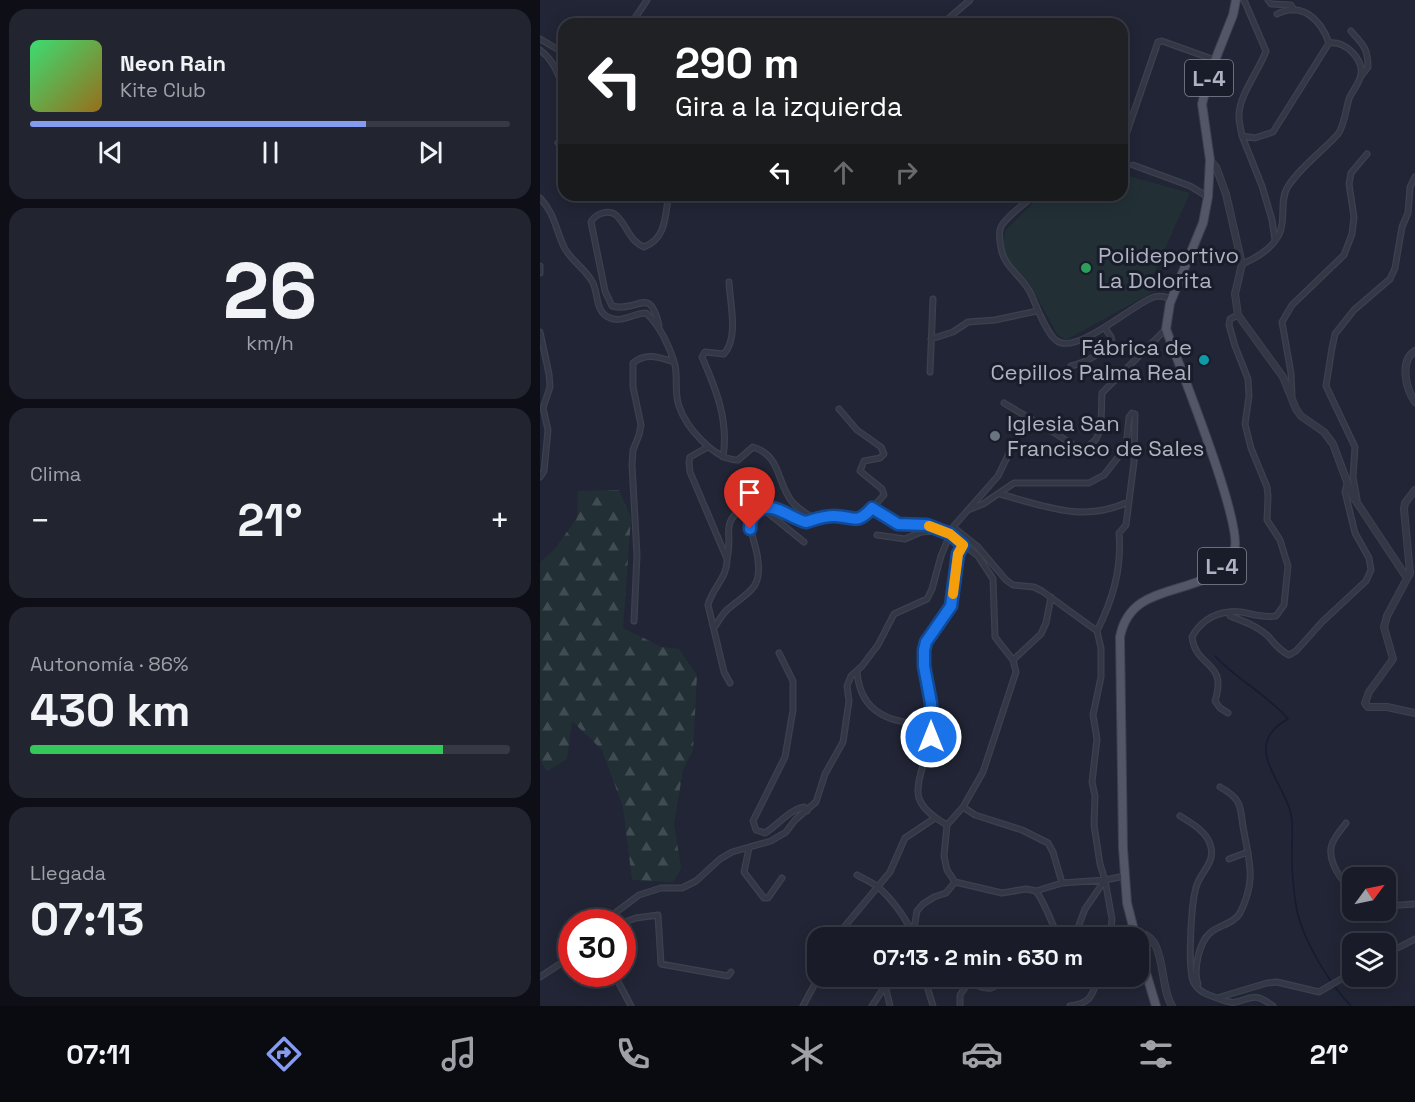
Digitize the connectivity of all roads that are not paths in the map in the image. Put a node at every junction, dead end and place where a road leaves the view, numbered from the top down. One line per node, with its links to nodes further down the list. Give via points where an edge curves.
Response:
1 (647, 0): 8 (street)
2 (970, 0): 9 (street)
3 (1236, 0): 15 (main road, L-4)
4 (1244, 0): 20 (street, via 1266,51 1242,99 1238,116)
5 (1268, 0): 6 (street, via 1271,4 1291,5)
6 (1294, 10): 7 (street); 12 (street, via 1314,17)
7 (1277, 14)
8 (635, 18)
9 (949, 18)
10 (1351, 31): 17 (street, via 1368,53 1368,67)
11 (540, 39): 14 (street)
12 (1329, 43): 17 (street, via 1351,50 1360,64); 20 (street, via 1273,132 1255,138)
13 (540, 50): 16 (street)
14 (558, 50)
15 (1215, 60): 18 (street, via 1158,42); 22 (main road, L-4, via 1202,105)
16 (558, 72)
17 (1361, 76): 29 (street, via 1351,93 1340,132 1287,188 1282,201 1282,226)
18 (1130, 125): 19 (street)
19 (1128, 130)
20 (1242, 136): 29 (street, via 1262,186)
21 (1367, 154): 47 (street, via 1351,174 1354,217 1344,255 1292,305 1282,322)
22 (1210, 160): 25 (main road, L-4); 30 (street, via 1226,194)
23 (1133, 165): 25 (street, via 1190,186)
24 (1415, 177): 61 (street, via 1390,279 1354,310 1335,334 1332,348 1326,386 1355,447 1354,488)
25 (1208, 197): 34 (main road, L-4, via 1203,223)
26 (540, 198): 38 (street, via 549,208 564,247 592,281 603,314 613,319 645,313)
27 (668, 201): 38 (street, via 661,234 644,247 632,239 615,215 599,214 591,222 605,291 612,306 650,304)
28 (1028, 201): 36 (street, via 999,230 1008,266 1030,292)
29 (1275, 240): 30 (street, via 1256,258)
30 (1242, 264): 37 (street, via 1235,294)
31 (540, 266): 32 (street)
32 (540, 273)
33 (729, 282): 54 (street, via 729,348 724,354 705,352 702,357 721,405)
34 (1172, 299): 39 (street, via 1155,296); 40 (main road, L-4)
35 (933, 300): 42 (street)
36 (1037, 311): 39 (street, via 1053,338 1066,345); 42 (street, via 968,322)
37 (1238, 315): 47 (street, via 1271,358); 75 (street, via 1228,325 1248,379 1245,424 1266,487 1267,520 1280,540 1289,573 1284,605 1276,616 1263,618)
38 (660, 328): 44 (street)
39 (1105, 328): 45 (street, via 1112,341 1106,348)
40 (1166, 329): 53 (street, via 1102,393 1096,438); 97 (main road, L-4, via 1228,501 1236,536 1234,550 1216,573 1204,581 1153,595 1138,604 1122,627)
41 (540, 332): 50 (street, via 550,387)
42 (931, 339): 46 (street)
43 (1415, 351): 48 (street, via 1407,360 1405,374)
44 (674, 362): 52 (street, via 679,408); 76 (street, via 646,356 633,363 631,371 641,425 632,465 637,555)
45 (1071, 366)
46 (930, 372)
47 (1292, 399): 56 (street, via 1301,416 1324,432 1333,444)
48 (1415, 402)
49 (1004, 403): 53 (street)
50 (542, 408): 55 (street, via 548,430)
51 (840, 409): 63 (street, via 884,454 861,465 860,471 884,495)
52 (708, 447): 54 (street); 72 (street, via 690,457 690,472)
53 (1082, 451): 64 (street, via 1071,456 1027,445 1011,449 998,476)
54 (723, 457): 65 (street, via 738,460 753,447 768,453 792,502 812,517)
55 (540, 477)
56 (1347, 481): 61 (street); 75 (street, via 1345,492 1355,533 1369,558 1371,570 1366,581 1289,655 1253,625 1230,616)
57 (1415, 490): 73 (street, via 1404,509 1410,567)
58 (1000, 494): 59 (street, via 1085,513); 59 (street, via 1014,483 1089,483 1104,475 1126,447 1132,413 1136,442); 64 (street)
59 (1128, 502): 78 (street, via 1126,525 1119,532 1118,575)
60 (746, 505): 72 (street, via 730,518)
61 (1359, 507): 73 (street)
62 (762, 508): 65 (street, via 777,509 806,522); 70 (street); 77 (street, via 750,520 758,562 755,586 727,610)
63 (872, 508): 65 (street, via 863,518 852,520); 67 (street, via 898,524 927,525)
64 (966, 511): 66 (street)
65 (819, 517)
66 (953, 527): 68 (street); 74 (street, via 978,547 1006,580 1013,585 1034,587)
67 (940, 531): 68 (street); 69 (street, via 921,532 905,539)
68 (950, 534): 71 (street); 81 (street, via 927,599 894,614 878,645)
69 (877, 536)
70 (804, 542)
71 (963, 545): 80 (street, via 978,556 993,579 995,637); 85 (street, via 958,554 951,606 924,650)
72 (728, 559): 77 (street, via 725,574 709,599)
73 (1407, 579): 84 (street, via 1384,627 1392,659 1365,703 1368,707)
74 (1051, 597): 78 (street); 80 (street, via 1041,634)
75 (1229, 612): 83 (street, via 1207,619 1192,637 1193,649 1218,676 1215,702)
76 (634, 621)
77 (714, 628): 82 (street)
78 (1097, 631): 99 (street, via 1101,677 1093,715 1097,739 1092,782 1094,825)
79 (779, 653): 88 (street, via 793,681 791,722 785,757 753,821 756,830 765,833 796,809 804,807)
80 (1013, 660): 87 (street, via 1016,672 990,753)
81 (857, 671): 85 (street, via 864,700 870,707 889,718); 88 (street, via 847,686 849,701 843,742 825,774 816,802)
82 (730, 683)
83 (1228, 713)
84 (1415, 713)
85 (931, 724): 90 (street, via 917,791 920,801)
86 (1220, 787): 94 (street, via 1240,806)
87 (963, 807): 92 (street); 102 (street, via 1048,843)
88 (807, 811): 93 (street, via 786,832)
89 (1180, 816): 133 (street, via 1210,842 1211,859 1197,884 1190,956 1191,977)
90 (935, 818): 92 (street); 103 (street, via 905,838 894,865)
91 (1346, 823): 100 (street, via 1330,849)
92 (947, 825): 101 (street, via 945,856 947,870)
93 (749, 848): 98 (street, via 744,872 764,898); 107 (street, via 720,859 682,888 661,888 639,895)
94 (1248, 852): 95 (street); 133 (street, via 1251,875 1241,911 1234,920 1211,932 1198,956 1195,974)
95 (1229, 859)
96 (857, 875): 103 (street)
97 (1125, 876): 99 (street); 115 (main road, L-4)
98 (782, 878)
99 (1105, 880): 102 (street); 113 (street); 114 (street)
100 (1342, 880)
101 (955, 882): 104 (street, via 1002,893); 111 (street, via 946,893 923,904 917,911)
102 (1062, 883): 104 (street)
103 (878, 887): 109 (street); 110 (street)
104 (1036, 891): 112 (street)
105 (1415, 904): 106 (street)
106 (1396, 905)
107 (620, 909)
108 (636, 918): 120 (street, via 658,915 661,964 716,975 728,976)
109 (844, 927)
110 (908, 927)
111 (914, 927)
112 (1054, 927)
113 (1078, 927)
114 (1111, 927)
115 (1133, 927)
116 (1149, 937): 144 (street, via 1160,957)
117 (1415, 939): 118 (street)
118 (1396, 949)
119 (558, 965): 121 (street)
120 (731, 972)
121 (540, 977)
122 (1342, 978): 134 (street, via 1319,992 1276,982)
123 (1149, 981): 136 (main road)
124 (621, 987): 135 (street)
125 (813, 987): 138 (street)
126 (884, 987): 139 (street)
127 (885, 987): 140 (street)
128 (927, 987): 141 (street)
129 (965, 987): 142 (street)
130 (981, 987): 131 (street)
131 (996, 987)
132 (1094, 987): 143 (street, via 1089,1000)
133 (1202, 992): 134 (street)
134 (1217, 998): 145 (street, via 1232,1002 1257,997)
135 (630, 1004): 137 (street)
136 (1156, 1004)
137 (624, 1006)
138 (803, 1006)
139 (872, 1006)
140 (890, 1006)
141 (933, 1006)
142 (960, 1006)
143 (1070, 1006)
144 (1172, 1006)
145 (1273, 1006)

